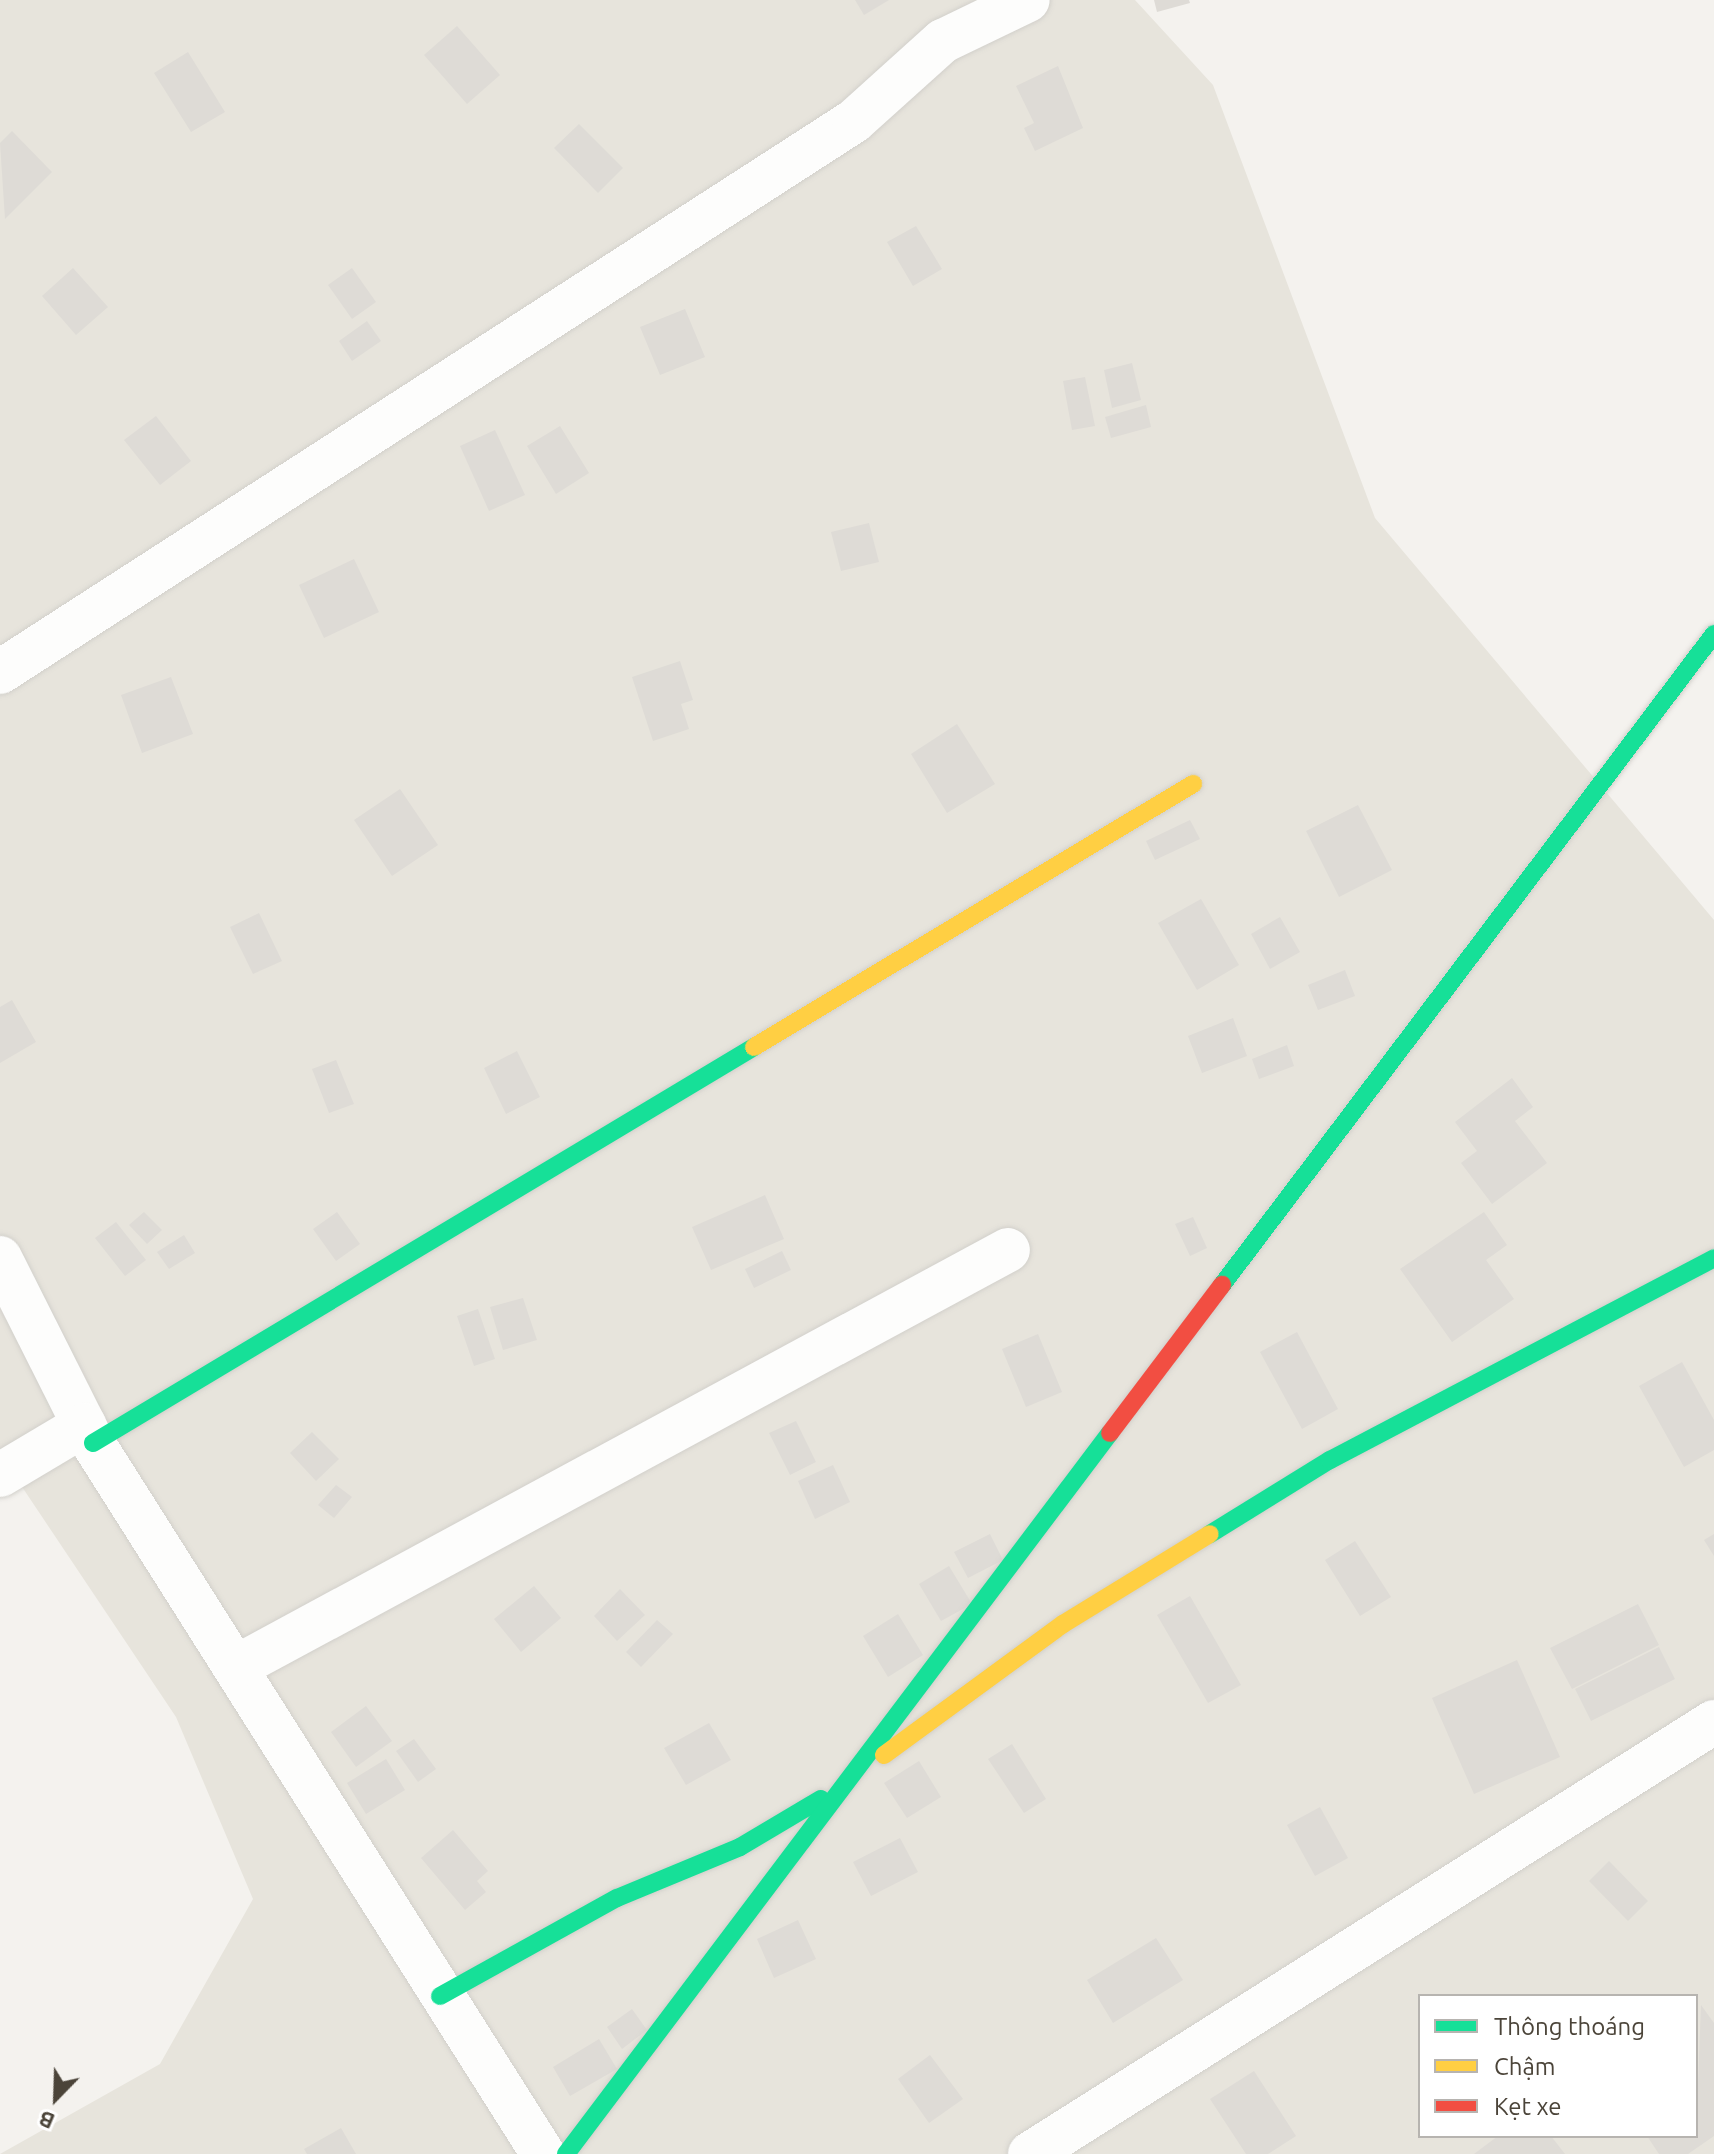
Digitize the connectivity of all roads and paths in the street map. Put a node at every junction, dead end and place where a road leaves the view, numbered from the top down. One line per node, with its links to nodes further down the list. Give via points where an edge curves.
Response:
1 (1028, 0): 3 (street, via 943,41 854,121)
2 (1714, 634): 12 (street)
3 (0, 672)
4 (1193, 784): 8 (street)
5 (1008, 1250): 10 (street)
6 (0, 1258): 8 (street)
7 (1714, 1258): 12 (street, via 1330,1460 1063,1624)
8 (89, 1434): 9 (street); 10 (street)
9 (0, 1475)
10 (238, 1666): 13 (street)
11 (1714, 1722): 16 (street)
12 (848, 1781): 13 (street, via 769,1832 617,1898); 15 (street)
13 (440, 1996): 14 (street)
14 (543, 2154)
15 (566, 2154)
16 (1030, 2154)

